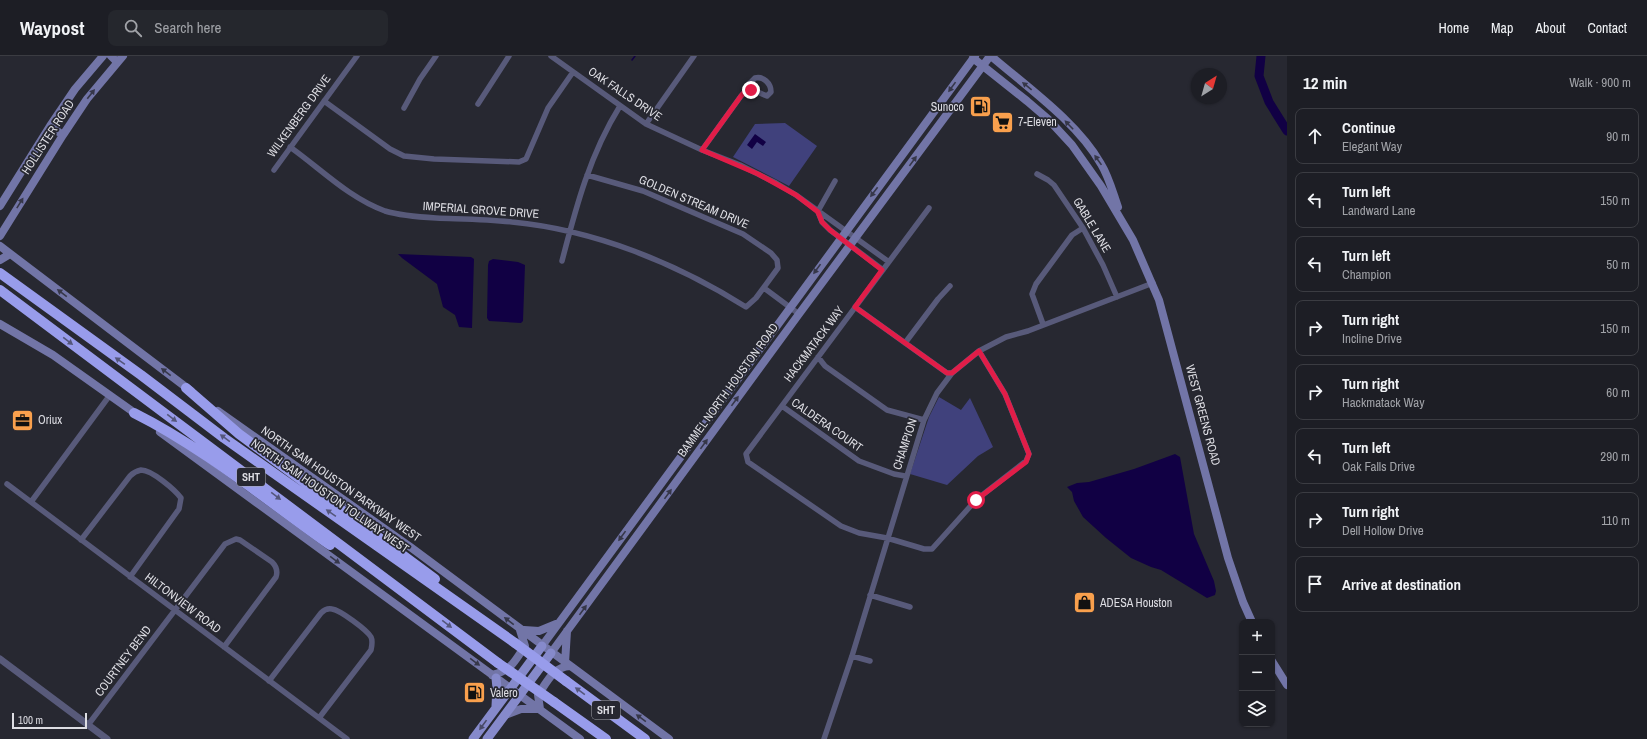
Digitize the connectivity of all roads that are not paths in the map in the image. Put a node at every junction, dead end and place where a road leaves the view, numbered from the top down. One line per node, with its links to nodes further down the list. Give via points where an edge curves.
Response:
1 (103, 56): 20 (main road, HOLLISTER ROAD, via 75,89)
2 (357, 56): 13 (street, WILKENBERG DRIVE)
3 (436, 56): 16 (street)
4 (509, 56): 14 (street)
5 (551, 56): 11 (street, OAK FALLS DRIVE)
6 (694, 56): 19 (street)
7 (990, 56): 10 (main road, BAMMEL NORTH HOUSTON ROAD); 17 (main road, WEST GREENS ROAD, one-way to 7)
8 (974, 57): 10 (main road, WEST GREENS ROAD); 22 (main road, BAMMEL NORTH HOUSTON ROAD, one-way to 22)
9 (117, 58): 21 (main road, HOLLISTER ROAD, one-way to 9)
10 (983, 66): 18 (main road, WEST GREENS ROAD); 24 (main road, BAMMEL NORTH HOUSTON ROAD)
11 (573, 72): 13 (street, via 548,108 526,159 519,162 415,158 399,154); 15 (street, OAK FALLS DRIVE)
12 (748, 88): 25 (street)
13 (324, 101): 23 (street, WILKENBERG DRIVE)
14 (478, 104)
15 (620, 106): 19 (street, OAK FALLS DRIVE); 28 (street, via 599,142)
16 (404, 108)
17 (1057, 112): 18 (main road); 33 (main road, WEST GREENS ROAD, one-way to 17, via 1101,164 1082,138)
18 (1048, 119): 33 (main road, WEST GREENS ROAD, via 1084,161)
19 (646, 124): 25 (street, OAK FALLS DRIVE)
20 (50, 126): 21 (main road); 30 (main road, HOLLISTER ROAD)
21 (63, 135): 37 (main road, HOLLISTER ROAD, one-way to 21)
22 (912, 142): 24 (main road); 36 (main road, BAMMEL NORTH HOUSTON ROAD, one-way to 36)
23 (290, 147): 26 (street, WILKENBERG DRIVE); 35 (street, IMPERIAL GROVE DRIVE, via 352,194 392,213 504,221)
24 (922, 149): 39 (main road, BAMMEL NORTH HOUSTON ROAD, one-way to 24)
25 (702, 150): 32 (street, OAK FALLS DRIVE, via 758,174 796,195)
26 (274, 170)
27 (1037, 174): 34 (street, GABLE LANE, via 1054,185)
28 (586, 175): 35 (street); 50 (street, GOLDEN STREAM DRIVE, via 643,191 750,238 777,260 778,268)
29 (835, 181): 32 (street)
30 (0, 206)
31 (929, 208): 45 (street, HACKMATACK WAY)
32 (818, 212): 36 (street, OAK FALLS DRIVE); 38 (street, OAK FALLS DRIVE, via 822,222)
33 (1121, 217): 48 (main road, WEST GREENS ROAD)
34 (1083, 228): 52 (street, GABLE LANE); 58 (street, via 1072,235 1033,290)
35 (570, 231): 44 (street); 53 (street, IMPERIAL GROVE DRIVE, via 609,242 689,275)
36 (846, 231): 38 (main road, BAMMEL NORTH HOUSTON ROAD); 39 (street, OAK FALLS DRIVE)
37 (2, 233): 42 (main road)
38 (840, 238): 41 (street, OAK FALLS DRIVE); 54 (main road, BAMMEL NORTH HOUSTON ROAD, one-way to 54)
39 (856, 238): 41 (main road, BAMMEL NORTH HOUSTON ROAD); 45 (street, OAK FALLS DRIVE)
40 (0, 246): 42 (main road, NORTH SAM HOUSTON PARKWAY WEST)
41 (850, 246): 46 (street, OAK FALLS DRIVE); 56 (main road, BAMMEL NORTH HOUSTON ROAD)
42 (10, 254): 43 (main road); 63 (main road, NORTH SAM HOUSTON PARKWAY WEST, one-way to 42)
43 (0, 260)
44 (562, 261)
45 (889, 262): 46 (street, HACKMATACK WAY)
46 (882, 270): 55 (street, HACKMATACK WAY)
47 (0, 273): 84 (highway, NORTH SAM HOUSTON TOLLWAY WEST / SHT, one-way to 47, via 224,438)
48 (1153, 283): 52 (street, CHAMPION); 82 (main road, WEST GREENS ROAD, via 1166,321 1231,568)
49 (950, 286): 59 (street)
50 (764, 288): 53 (street, GOLDEN STREAM DRIVE); 54 (street)
51 (1, 291): 81 (highway, SHT, one-way to 81)
52 (1117, 297): 58 (street, CHAMPION)
53 (746, 307)
54 (789, 307): 56 (street); 68 (main road, BAMMEL NORTH HOUSTON ROAD)
55 (855, 307): 59 (street); 61 (street, HACKMATACK WAY)
56 (798, 314): 69 (main road, BAMMEL NORTH HOUSTON ROAD, one-way to 56)
57 (0, 324): 64 (main road, via 53,355)
58 (1042, 324): 60 (street, CHAMPION, via 1006,337)
59 (905, 343): 62 (street, via 947,373)
60 (979, 351): 62 (street, CHAMPION); 75 (street, via 1005,394 1029,454 1026,462 976,500 932,549)
61 (818, 357): 65 (street, HACKMATACK WAY); 67 (street, via 825,366 887,410)
62 (952, 373): 67 (street, CHAMPION, via 937,393)
63 (186, 388): 84 (highway, via 239,434 425,570); 85 (main road, NORTH SAM HOUSTON PARKWAY WEST, one-way to 63, via 409,546)
64 (110, 395): 66 (main road); 72 (street)
65 (782, 406): 70 (street, CALDERA COURT, via 858,461); 75 (street, HACKMATACK WAY, via 746,454 748,462 841,526 859,533)
66 (134, 413): 81 (highway, via 153,422 222,467 351,560); 95 (main road, one-way to 95)
67 (924, 420): 70 (street, CHAMPION)
68 (703, 424): 69 (main road); 73 (main road, BAMMEL NORTH HOUSTON ROAD)
69 (712, 432): 74 (main road, BAMMEL NORTH HOUSTON ROAD, one-way to 69)
70 (905, 476): 75 (street, CHAMPION)
71 (7, 484): 72 (street, HILTONVIEW ROAD)
72 (31, 502): 76 (street, HILTONVIEW ROAD)
73 (645, 505): 74 (main road); 83 (main road, BAMMEL NORTH HOUSTON ROAD, one-way to 83)
74 (654, 512): 86 (main road, BAMMEL NORTH HOUSTON ROAD, one-way to 74)
75 (887, 538): 78 (street, CHAMPION)
76 (82, 540): 77 (street, HILTONVIEW ROAD); 77 (street, via 134,473 146,471 177,492 181,498 181,506)
77 (130, 576): 80 (street, HILTONVIEW ROAD)
78 (870, 595): 79 (street); 90 (street, CHAMPION)
79 (910, 607)
80 (175, 610): 88 (street, HILTONVIEW ROAD); 88 (street, COURTNEY BEND, via 225,544 240,540 272,562 275,565 276,577); 104 (street, COURTNEY BEND)
81 (431, 612): 110 (highway, SHT, one-way to 110, bridge)
82 (1251, 619)
83 (558, 622): 85 (main road, via 539,631); 87 (main road, BAMMEL NORTH HOUSTON ROAD)
84 (495, 629): 111 (highway, NORTH SAM HOUSTON TOLLWAY WEST / SHT, one-way to 84, bridge)
85 (520, 629): 87 (main road, NORTH SAM HOUSTON PARKWAY WEST); 95 (main road, via 525,646 510,667)
86 (567, 631): 89 (main road, BAMMEL NORTH HOUSTON ROAD); 93 (main road)
87 (542, 646): 89 (main road, NORTH SAM HOUSTON PARKWAY WEST); 98 (main road, BAMMEL NORTH HOUSTON ROAD)
88 (224, 647): 96 (street, HILTONVIEW ROAD)
89 (551, 653): 93 (main road, NORTH SAM HOUSTON PARKWAY WEST); 99 (main road, BAMMEL NORTH HOUSTON ROAD)
90 (852, 656): 92 (street); 113 (street, CHAMPION)
91 (0, 659): 104 (street)
92 (870, 661)
93 (568, 664): 101 (main road, via 556,670 538,695); 112 (main road, NORTH SAM HOUSTON PARKWAY WEST, one-way to 93)
94 (1275, 666): 97 (main road)
95 (494, 676): 98 (main road); 100 (main road, via 497,688)
96 (269, 681): 103 (street, HILTONVIEW ROAD); 103 (street, via 325,609 338,611 368,633 372,641 371,650)
97 (1287, 685)
98 (510, 688): 99 (main road); 100 (main road, BAMMEL NORTH HOUSTON ROAD)
99 (520, 695): 101 (main road); 102 (main road, BAMMEL NORTH HOUSTON ROAD)
100 (495, 708): 107 (main road, BAMMEL NORTH HOUSTON ROAD, one-way to 107)
101 (540, 709): 102 (main road, via 521,709); 109 (main road)
102 (505, 715): 108 (main road, BAMMEL NORTH HOUSTON ROAD)
103 (319, 718): 106 (street, HILTONVIEW ROAD)
104 (88, 725): 105 (street)
105 (107, 739)
106 (347, 739)
107 (472, 739)
108 (487, 739)
109 (580, 739)
110 (606, 739)
111 (645, 739)
112 (669, 739)
113 (824, 739)

